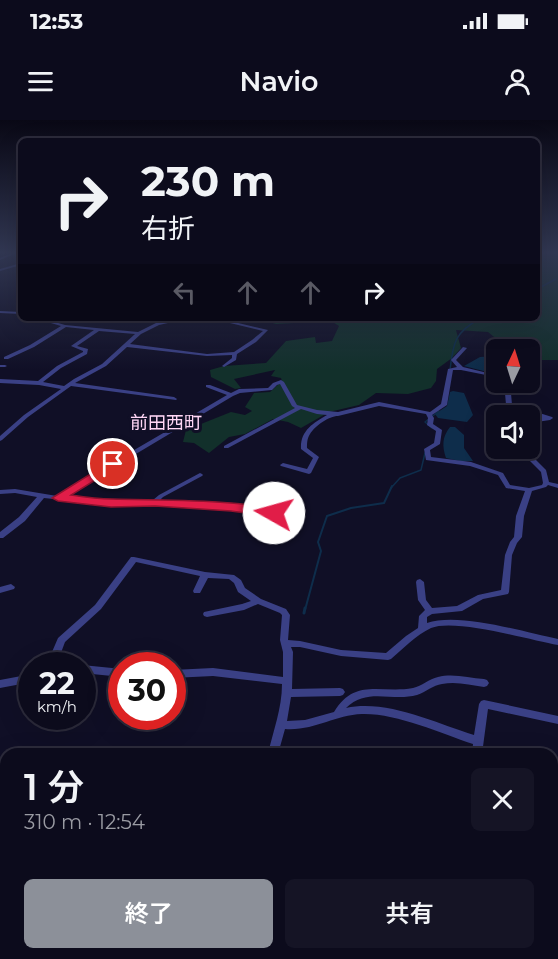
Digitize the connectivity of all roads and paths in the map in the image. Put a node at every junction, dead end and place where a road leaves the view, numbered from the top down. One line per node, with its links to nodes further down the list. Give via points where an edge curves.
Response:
1 (0, 312): 2 (street)
2 (18, 314)
3 (47, 321): 6 (street)
4 (173, 321): 8 (street)
5 (225, 321): 11 (street, via 266,330)
6 (65, 326): 7 (street); 12 (street)
7 (97, 330): 8 (street); 17 (street, via 73,346 86,350 85,353)
8 (139, 333): 9 (street)
9 (125, 345): 11 (street, via 207,355); 18 (street, via 104,365)
10 (465, 348): 14 (street, via 453,360)
11 (235, 353): 13 (street, via 234,359)
12 (6, 358)
13 (224, 366)
14 (461, 368): 15 (street); 26 (street, via 451,369 444,405)
15 (486, 374)
16 (0, 381): 17 (street)
17 (39, 383): 18 (street)
18 (68, 386): 21 (street); 29 (street)
19 (208, 386): 20 (street)
20 (231, 395): 22 (street, via 270,389 281,382); 28 (street)
21 (174, 399)
22 (299, 408): 23 (street); 30 (street)
23 (333, 414): 26 (street, via 379,404); 32 (street, via 314,425 304,439 304,449 316,457 309,471)
24 (156, 415): 28 (street)
25 (540, 415): 27 (street, via 550,418)
26 (431, 416): 38 (street, via 430,425 440,432 438,444 427,449 428,459 471,464 501,474 508,487)
27 (540, 420)
28 (180, 424): 33 (street)
29 (0, 439)
30 (226, 447)
31 (531, 459): 36 (street, via 544,471)
32 (283, 465)
33 (93, 476): 35 (street); 41 (street)
34 (200, 476): 42 (street)
35 (110, 483)
36 (546, 483): 37 (street); 38 (street)
37 (558, 486)
38 (529, 490): 51 (street, via 520,516 519,537 513,541 504,591 459,609)
39 (0, 492): 40 (street, via 17,489)
40 (40, 497): 41 (street); 44 (street, via 22,519)
41 (58, 498): 42 (street)
42 (155, 502): 43 (street)
43 (274, 513)
44 (0, 536)
45 (205, 575): 49 (street); 50 (street, via 231,577 241,590); 56 (street, via 134,560 98,607 61,640)
46 (420, 582): 51 (street)
47 (11, 587): 48 (street)
48 (0, 590)
49 (197, 591)
50 (258, 601): 52 (street, via 243,608); 55 (street, via 285,613)
51 (428, 613): 53 (street)
52 (207, 614)
53 (422, 630): 54 (street, via 432,624 453,622); 55 (street, via 388,657)
54 (558, 642)
55 (285, 644): 59 (street)
56 (56, 652)
57 (186, 673): 59 (street, via 213,672)
58 (18, 681): 61 (street)
59 (287, 681): 63 (street)
60 (484, 683): 64 (street, via 445,680 411,693 379,690 347,700)
61 (0, 684)
62 (340, 692): 63 (street)
63 (287, 693): 66 (street)
64 (337, 714): 66 (street, via 305,726); 67 (street, via 378,710)
65 (558, 720): 67 (street, via 484,704)
66 (282, 725): 68 (street)
67 (478, 741): 69 (street)
68 (275, 748)
69 (477, 748)

